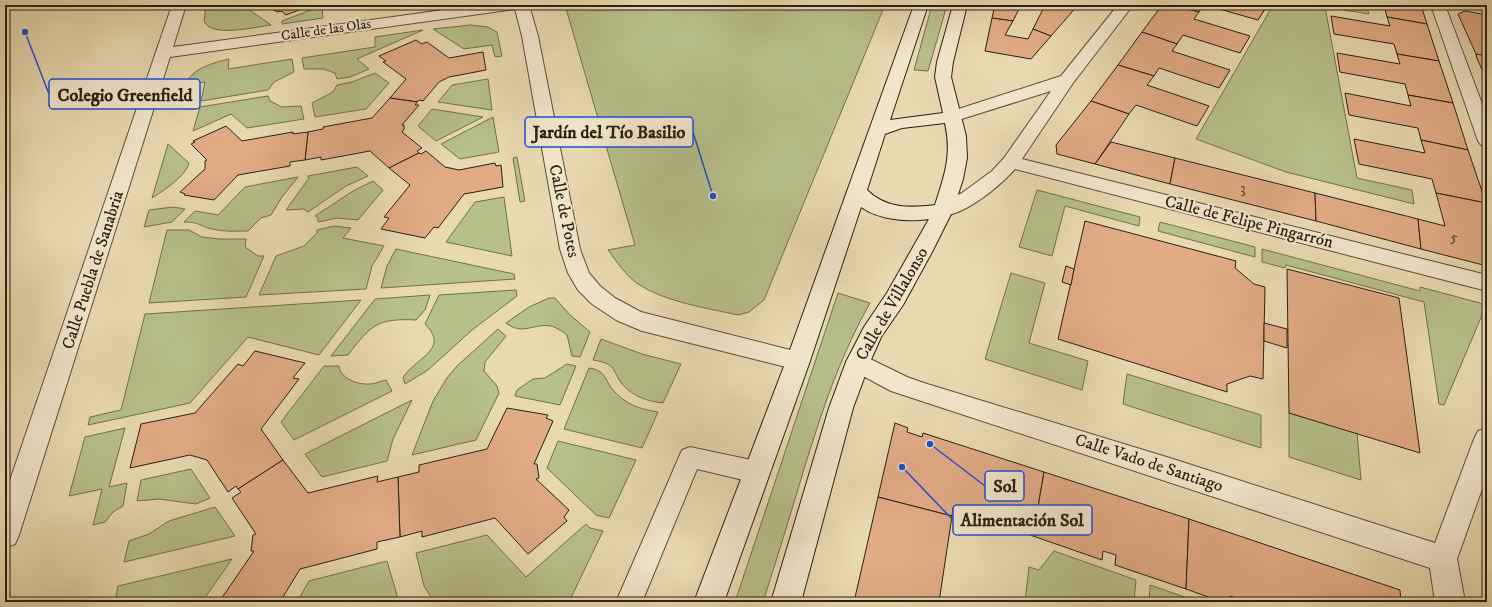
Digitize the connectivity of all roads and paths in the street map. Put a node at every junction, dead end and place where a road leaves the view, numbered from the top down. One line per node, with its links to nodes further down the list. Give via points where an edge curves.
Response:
1 (179, 5): 8 (street, Calle Puebla de Sanabria)
2 (513, 5): 8 (street, Calle de las Olas)
3 (522, 5): 17 (street, Calle de Potes, via 570,249 580,275 598,297 620,312 642,322)
4 (921, 5): 11 (street)
5 (960, 5): 10 (street, Calle de Villalonso, via 943,77)
6 (1126, 5): 9 (street)
7 (1438, 5): 12 (street)
8 (164, 53): 21 (street, Calle Puebla de Sanabria)
9 (1067, 80): 10 (street); 13 (street)
10 (952, 117): 11 (street, via 899,122); 15 (street, Calle de Villalonso, via 957,136 958,158)
11 (877, 131): 14 (street)
12 (1487, 141)
13 (1011, 162): 15 (street, via 969,198); 16 (street, Calle de Felipe Pingarrón)
14 (857, 192): 15 (street, via 873,206 891,211 912,214); 17 (street)
15 (943, 210): 18 (street, Calle de Villalonso, via 922,252 872,333)
16 (1487, 283)
17 (798, 361): 20 (street)
18 (858, 362): 22 (street, Calle Vado de Santiago, via 921,392); 25 (street, Calle de Villalonso, via 841,408)
19 (1487, 440): 22 (street)
20 (756, 472): 23 (lane, via 690,457); 24 (street)
21 (5, 535)
22 (1442, 559): 26 (street)
23 (629, 602)
24 (709, 602)
25 (786, 602)
26 (1450, 602)

